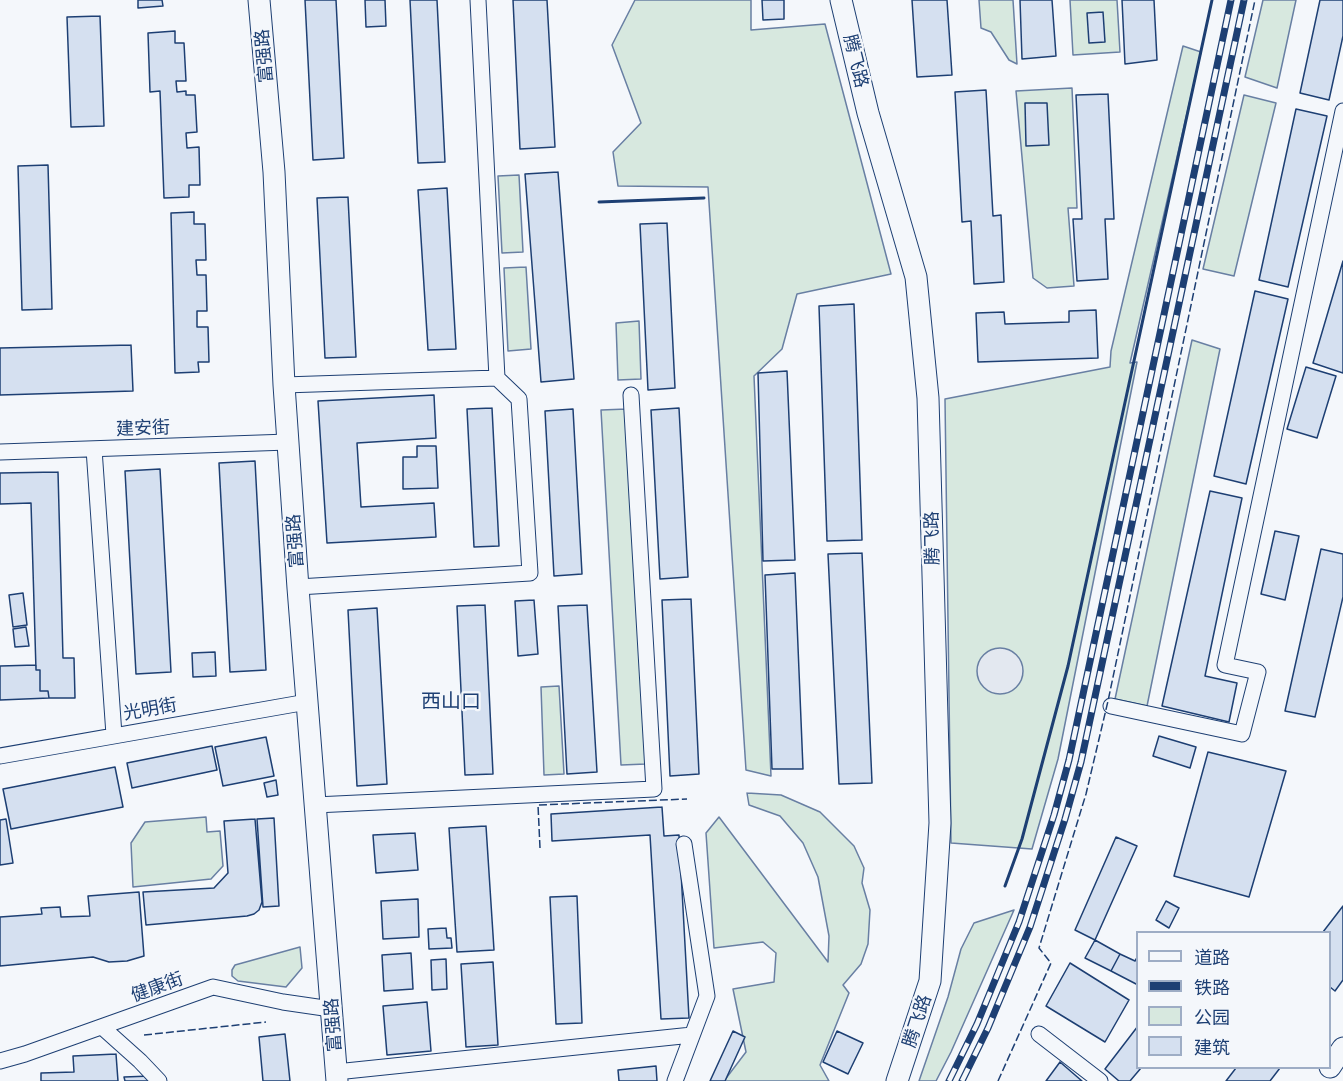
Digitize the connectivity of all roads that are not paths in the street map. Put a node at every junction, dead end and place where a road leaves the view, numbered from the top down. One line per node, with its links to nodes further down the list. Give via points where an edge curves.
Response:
1 (259, 0): 6 (street, 富强路, via 274,172)
2 (478, 0): 5 (street)
3 (842, 0): 28 (street, 腾飞路, via 868,113 916,277 928,398 940,824 930,981)
4 (1343, 111): 13 (street, via 1225,665 1258,672 1242,734)
5 (497, 378): 6 (street); 11 (street, via 519,399 530,573)
6 (284, 385): 8 (street, 富强路)
7 (631, 395): 16 (street, via 654,789)
8 (288, 442): 9 (street, 建安街); 11 (street, 富强路)
9 (94, 449): 10 (street, 建安街); 14 (street)
10 (0, 452)
11 (298, 587): 12 (street, 富强路)
12 (307, 702): 14 (street, 光明街); 16 (street, 富强路)
13 (1111, 706)
14 (114, 735): 15 (street, 光明街)
15 (0, 756)
16 (315, 805): 18 (street, 富强路)
17 (684, 844): 21 (street, via 707,996)
18 (331, 1009): 19 (street, 健康街, via 213,987); 25 (street, 富强路)
19 (102, 1027): 23 (street, 健康街); 26 (street)
20 (1039, 1034): 29 (street)
21 (692, 1035): 25 (street); 27 (street)
22 (1343, 1048): 24 (street)
23 (0, 1061)
24 (1331, 1064)
25 (337, 1076)
26 (159, 1081)
27 (675, 1081)
28 (897, 1081)
29 (1100, 1081)

